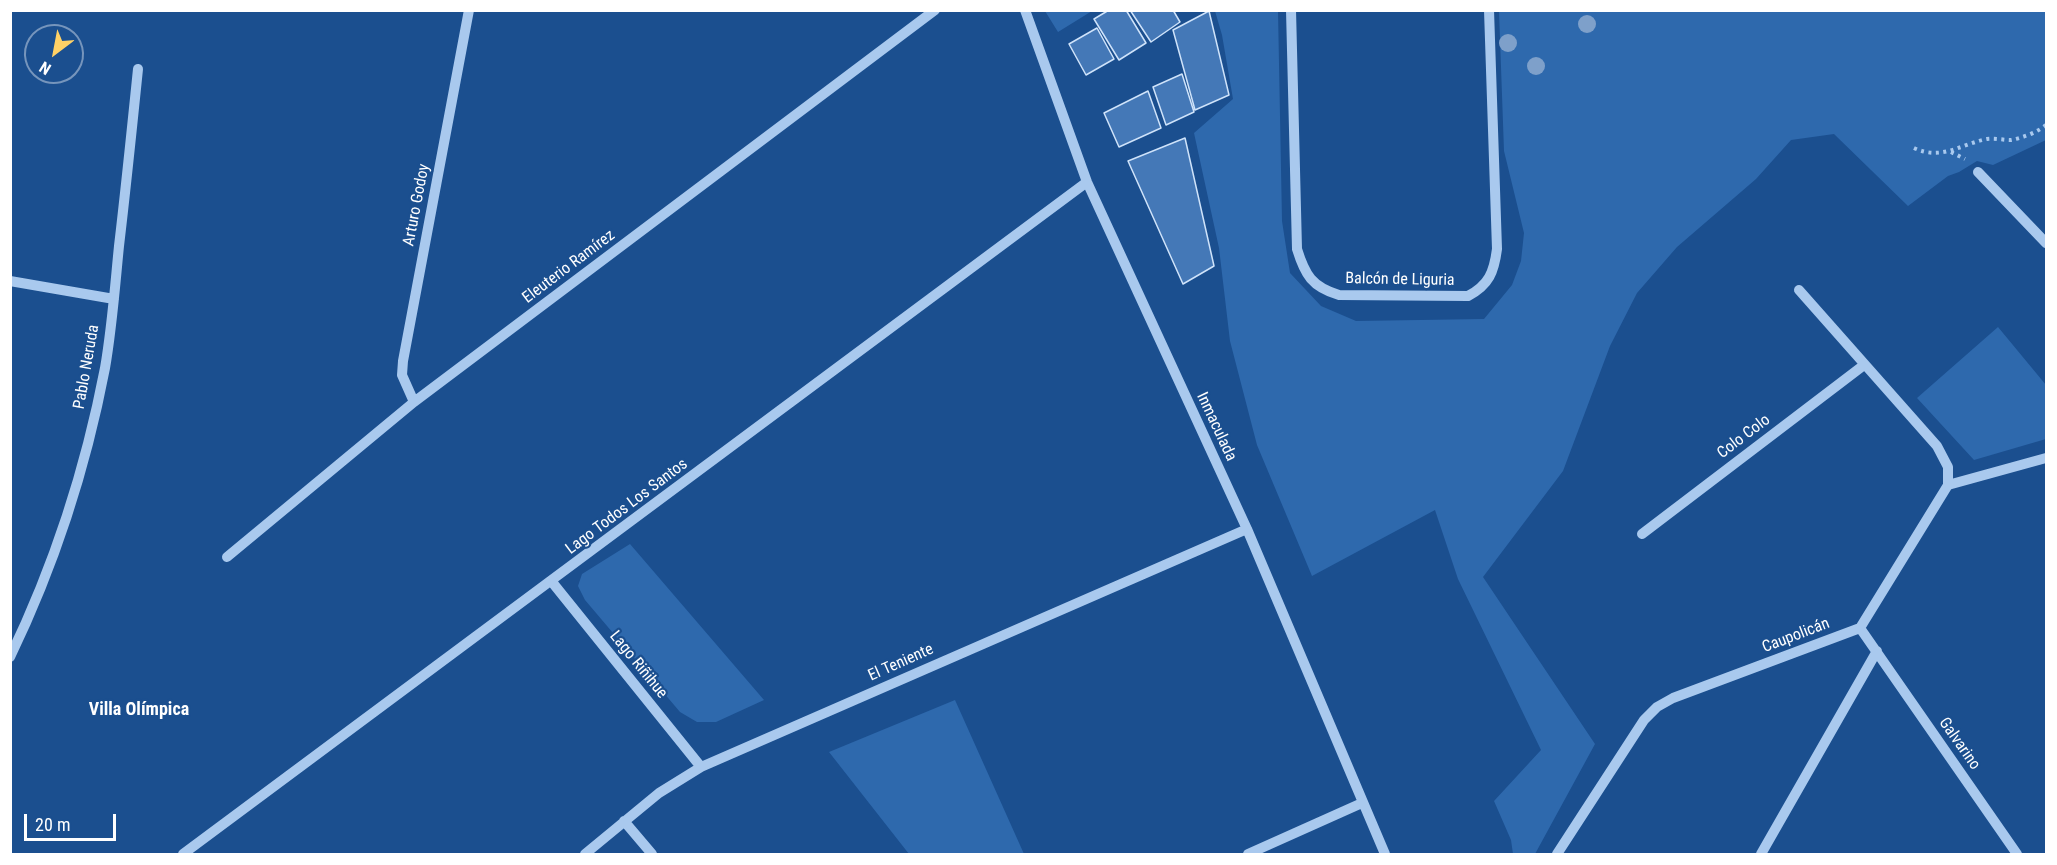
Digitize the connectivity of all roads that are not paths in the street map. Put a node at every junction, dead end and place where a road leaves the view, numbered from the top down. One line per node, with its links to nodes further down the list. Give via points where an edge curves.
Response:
1 (469, 10): 14 (street, Arturo Godoy, via 403,361 402,375)
2 (936, 10): 14 (street, Eleuterio Ramírez)
3 (1025, 10): 8 (street, Inmaculada)
4 (1291, 10): 5 (street, Balcón de Liguria, via 1297,249 1308,277 1339,296 1468,296 1487,281 1495,266 1497,249)
5 (1489, 10)
6 (138, 69): 12 (street, Pablo Neruda)
7 (1978, 172): 9 (street)
8 (1087, 182): 17 (street, Inmaculada); 20 (street, Lago Todos Los Santos)
9 (2046, 243)
10 (10, 281): 12 (street)
11 (1799, 290): 13 (street)
12 (114, 299): 23 (street, Pablo Neruda, via 105,367 70,505 49,568)
13 (1864, 365): 16 (street, via 1937,446 1948,467); 18 (street, Colo Colo)
14 (414, 402): 19 (street, Eleuterio Ramírez)
15 (2044, 462): 16 (street)
16 (1948, 485): 21 (street)
17 (1247, 529): 24 (street, El Teniente); 25 (street, Inmaculada)
18 (1642, 534)
19 (227, 557)
20 (552, 582): 24 (street, Lago Riñihue); 27 (street, Lago Todos Los Santos)
21 (1860, 628): 22 (street, Galvarino); 32 (street, Caupolicán, via 1657,707 1623,750)
22 (1876, 651): 33 (street); 34 (street, Galvarino)
23 (10, 657)
24 (701, 767): 26 (street, El Teniente)
25 (1362, 803): 30 (street); 31 (street, Inmaculada)
26 (624, 821): 28 (street, El Teniente); 29 (street)
27 (183, 855)
28 (585, 855)
29 (652, 855)
30 (1248, 855)
31 (1385, 855)
32 (1557, 855)
33 (1761, 855)
34 (2017, 855)

